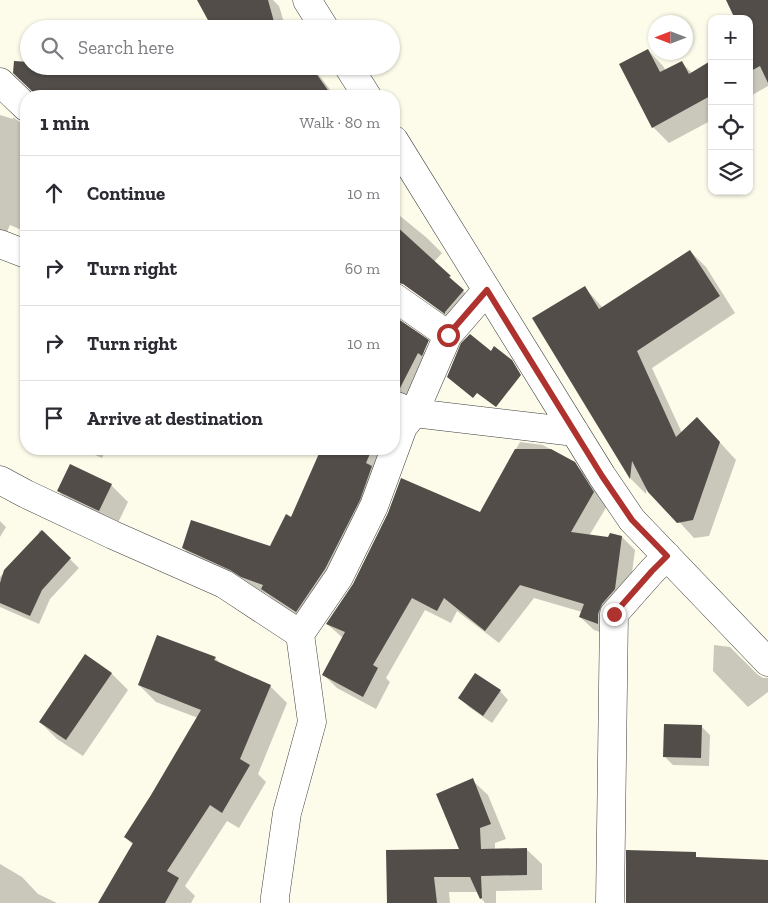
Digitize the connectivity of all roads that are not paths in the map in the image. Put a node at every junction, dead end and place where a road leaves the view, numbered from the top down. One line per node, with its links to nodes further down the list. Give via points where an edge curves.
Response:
1 (307, 0): 2 (street)
2 (319, 20)
3 (354, 75): 5 (street)
4 (0, 82): 6 (street)
5 (363, 90)
6 (20, 101)
7 (400, 150): 10 (street)
8 (0, 244): 9 (street)
9 (20, 252)
10 (487, 290): 12 (street); 14 (street)
11 (400, 301): 12 (street)
12 (448, 335): 13 (street)
13 (404, 409): 14 (street); 15 (street)
14 (575, 432): 18 (street, via 632,520)
15 (400, 433)
16 (392, 455): 19 (street, via 374,506 338,578)
17 (0, 480): 19 (street, via 113,536 224,584)
18 (667, 556): 20 (street); 22 (street, via 614,614)
19 (300, 634): 21 (street, via 312,722 287,813)
20 (768, 662)
21 (274, 901)
22 (610, 903)

